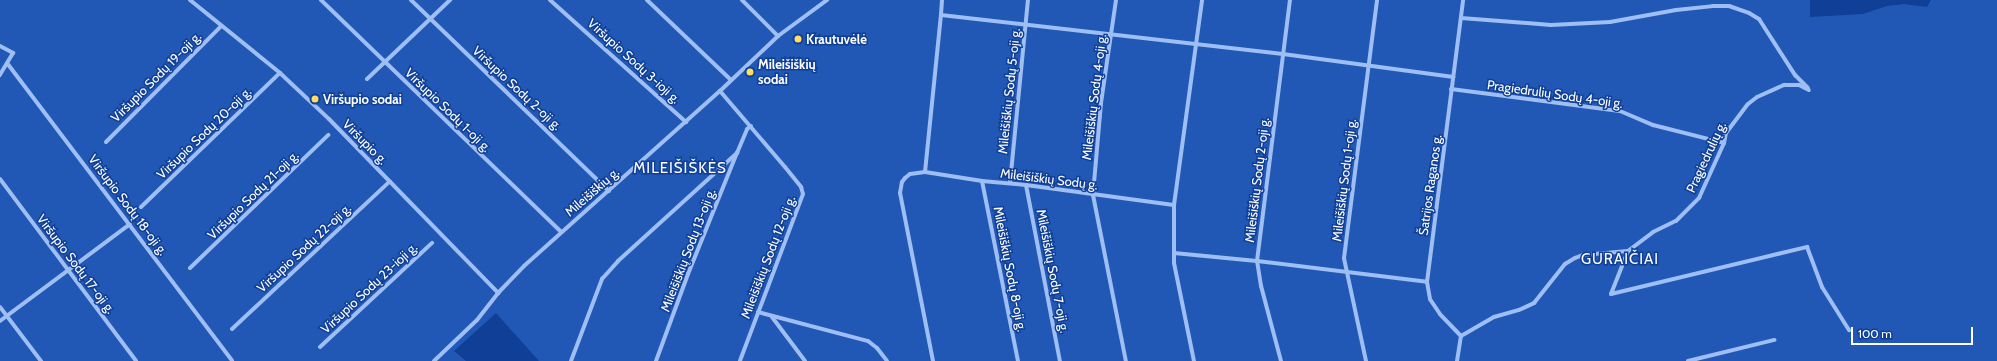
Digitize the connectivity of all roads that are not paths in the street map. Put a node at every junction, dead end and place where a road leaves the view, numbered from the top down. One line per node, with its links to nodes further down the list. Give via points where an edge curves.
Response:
1 (190, 0): 20 (street, Viršupio g.)
2 (321, 0): 26 (street, Viršupio Sodų 1-oji g.)
3 (411, 0): 18 (street, Viršupio Sodų 2-oji g.)
4 (450, 0): 18 (street)
5 (550, 0): 36 (street, Viršupio Sodų 3-ioji g.)
6 (648, 0): 33 (street)
7 (742, 0): 22 (street)
8 (827, 0): 22 (street, Mileišiškių g.)
9 (942, 0): 16 (street)
10 (1028, 0): 19 (street, Mileišiškių Sodų 5-oji g.)
11 (1116, 0): 21 (street, Mileišiškių Sodų 4-oji g.)
12 (1202, 0): 23 (street)
13 (1290, 0): 25 (street, Mileišiškių Sodų 2-oji g.)
14 (1377, 0): 28 (street, Mileišiškių Sodų 1-oji g.)
15 (1463, 0): 17 (street, Šatrijos Raganos g.)
16 (941, 15): 19 (street); 42 (street)
17 (1461, 18): 31 (street, Šatrijos Raganos g.); 40 (street, Pragiedrulių g., via 1551,25 1610,22 1713,6 1729,6 1749,13 1759,20 1794,75 1809,90 1799,85 1784,85 1757,97 1731,125)
18 (430, 19): 26 (street); 48 (street, Viršupio Sodų 2-oji g.)
19 (1025, 25): 21 (street); 46 (street, Mileišiškių Sodų 5-oji g.)
20 (221, 26): 29 (street, Viršupio g.); 39 (street, Viršupio Sodų 19-oji g.)
21 (1112, 34): 23 (street); 49 (street, Mileišiškių Sodų 4-oji g., via 1101,103)
22 (778, 36): 33 (street, Mileišiškių g.)
23 (1197, 45): 25 (street); 50 (street)
24 (0, 46): 27 (street, via 13,52)
25 (1283, 54): 28 (street); 57 (street, Mileišiškių Sodų 2-oji g.)
26 (384, 61): 32 (street); 53 (street, Viršupio Sodų 1-oji g.)
27 (7, 62): 30 (street); 52 (street, Viršupio Sodų 18-oji g.)
28 (1369, 66): 31 (street); 60 (street, Mileišiškių Sodų 1-oji g., via 1344,258)
29 (280, 73): 44 (street, Viršupio g.); 51 (street, Viršupio Sodų 20-oji g.)
30 (0, 75)
31 (1453, 77): 34 (street, Šatrijos Raganos g.)
32 (366, 79)
33 (731, 80): 35 (street, Mileišiškių g.)
34 (1451, 89): 40 (street, Pragiedrulių Sodų 4-oji g., via 1620,111 1652,125); 61 (street, Šatrijos Raganos g.)
35 (720, 91): 36 (street, Mileišiškių g.); 37 (street, Mileišiškių Sodų 12-oji g.)
36 (686, 122): 48 (street, Mileišiškių g.)
37 (750, 126): 41 (street, Mileišiškių Sodų 13-oji g.); 64 (street, Mileišiškių Sodų 12-oji g., via 801,187 803,194)
38 (328, 135): 58 (street, Viršupio Sodų 21-oji g.)
39 (106, 142)
40 (1724, 142): 55 (street, Pragiedrulių g., via 1704,188 1691,207 1676,221 1653,232)
41 (737, 153): 77 (street, via 618,261 602,279); 78 (street, Mileišiškių Sodų 13-oji g.)
42 (925, 172): 45 (street, Mileišiškių Sodų g.); 82 (street, Mileišiškių Sodų g., via 910,174 905,178 900,193)
43 (0, 179): 59 (street, Viršupio Sodų 17-oji g.)
44 (390, 181): 62 (street, Viršupio g.); 68 (street, Viršupio Sodų 22-oji g.)
45 (982, 181): 46 (street, Mileišiškių Sodų g.); 83 (street, Mileišiškių Sodų 8-oji g.)
46 (1010, 184): 47 (street, Mileišiškių Sodų g.)
47 (1026, 185): 49 (street, Mileišiškių Sodų g.); 84 (street, Mileišiškių Sodų 7-oji g.)
48 (610, 190): 53 (street, Mileišiškių g.)
49 (1093, 195): 50 (street, Mileišiškių Sodų g.); 85 (street, Mileišiškių Sodų 4-oji g.)
50 (1174, 205): 56 (street)
51 (141, 207)
52 (130, 224): 59 (street); 75 (street, Viršupio Sodų 18-oji g.)
53 (561, 232): 62 (street, Mileišiškių g.)
54 (432, 243): 72 (street, Viršupio Sodų 23-ioji g.)
55 (1628, 251): 69 (street, via 1611,294 1807,247 1822,287); 70 (street, via 1575,258 1565,264 1534,303 1494,318)
56 (1174, 253): 57 (street); 86 (street)
57 (1258, 260): 60 (street); 87 (street, Mileišiškių Sodų 2-oji g., via 1261,286)
58 (190, 268)
59 (68, 270): 65 (street); 74 (street, Viršupio Sodų 17-oji g.)
60 (1346, 271): 61 (street); 88 (street, Mileišiškių Sodų 1-oji g.)
61 (1427, 282): 70 (street, Šatrijos Raganos g., via 1430,299 1436,309)
62 (498, 293): 76 (street, Mileišiškių g., via 477,320)
63 (0, 307): 65 (street)
64 (758, 312): 66 (street); 79 (street, Mileišiškių Sodų 12-oji g.)
65 (7, 316): 67 (street); 73 (street)
66 (772, 317): 80 (street); 81 (street, via 868,341)
67 (0, 321)
68 (232, 329)
69 (1849, 330)
70 (1461, 336): 89 (street)
71 (1774, 340): 90 (street)
72 (320, 347)
73 (41, 361)
74 (136, 361)
75 (232, 361)
76 (434, 361)
77 (571, 361)
78 (656, 361)
79 (740, 361)
80 (805, 361)
81 (887, 361)
82 (933, 361)
83 (1018, 361)
84 (1060, 361)
85 (1126, 361)
86 (1194, 361)
87 (1281, 361)
88 (1366, 361)
89 (1456, 361)
90 (1688, 361)

